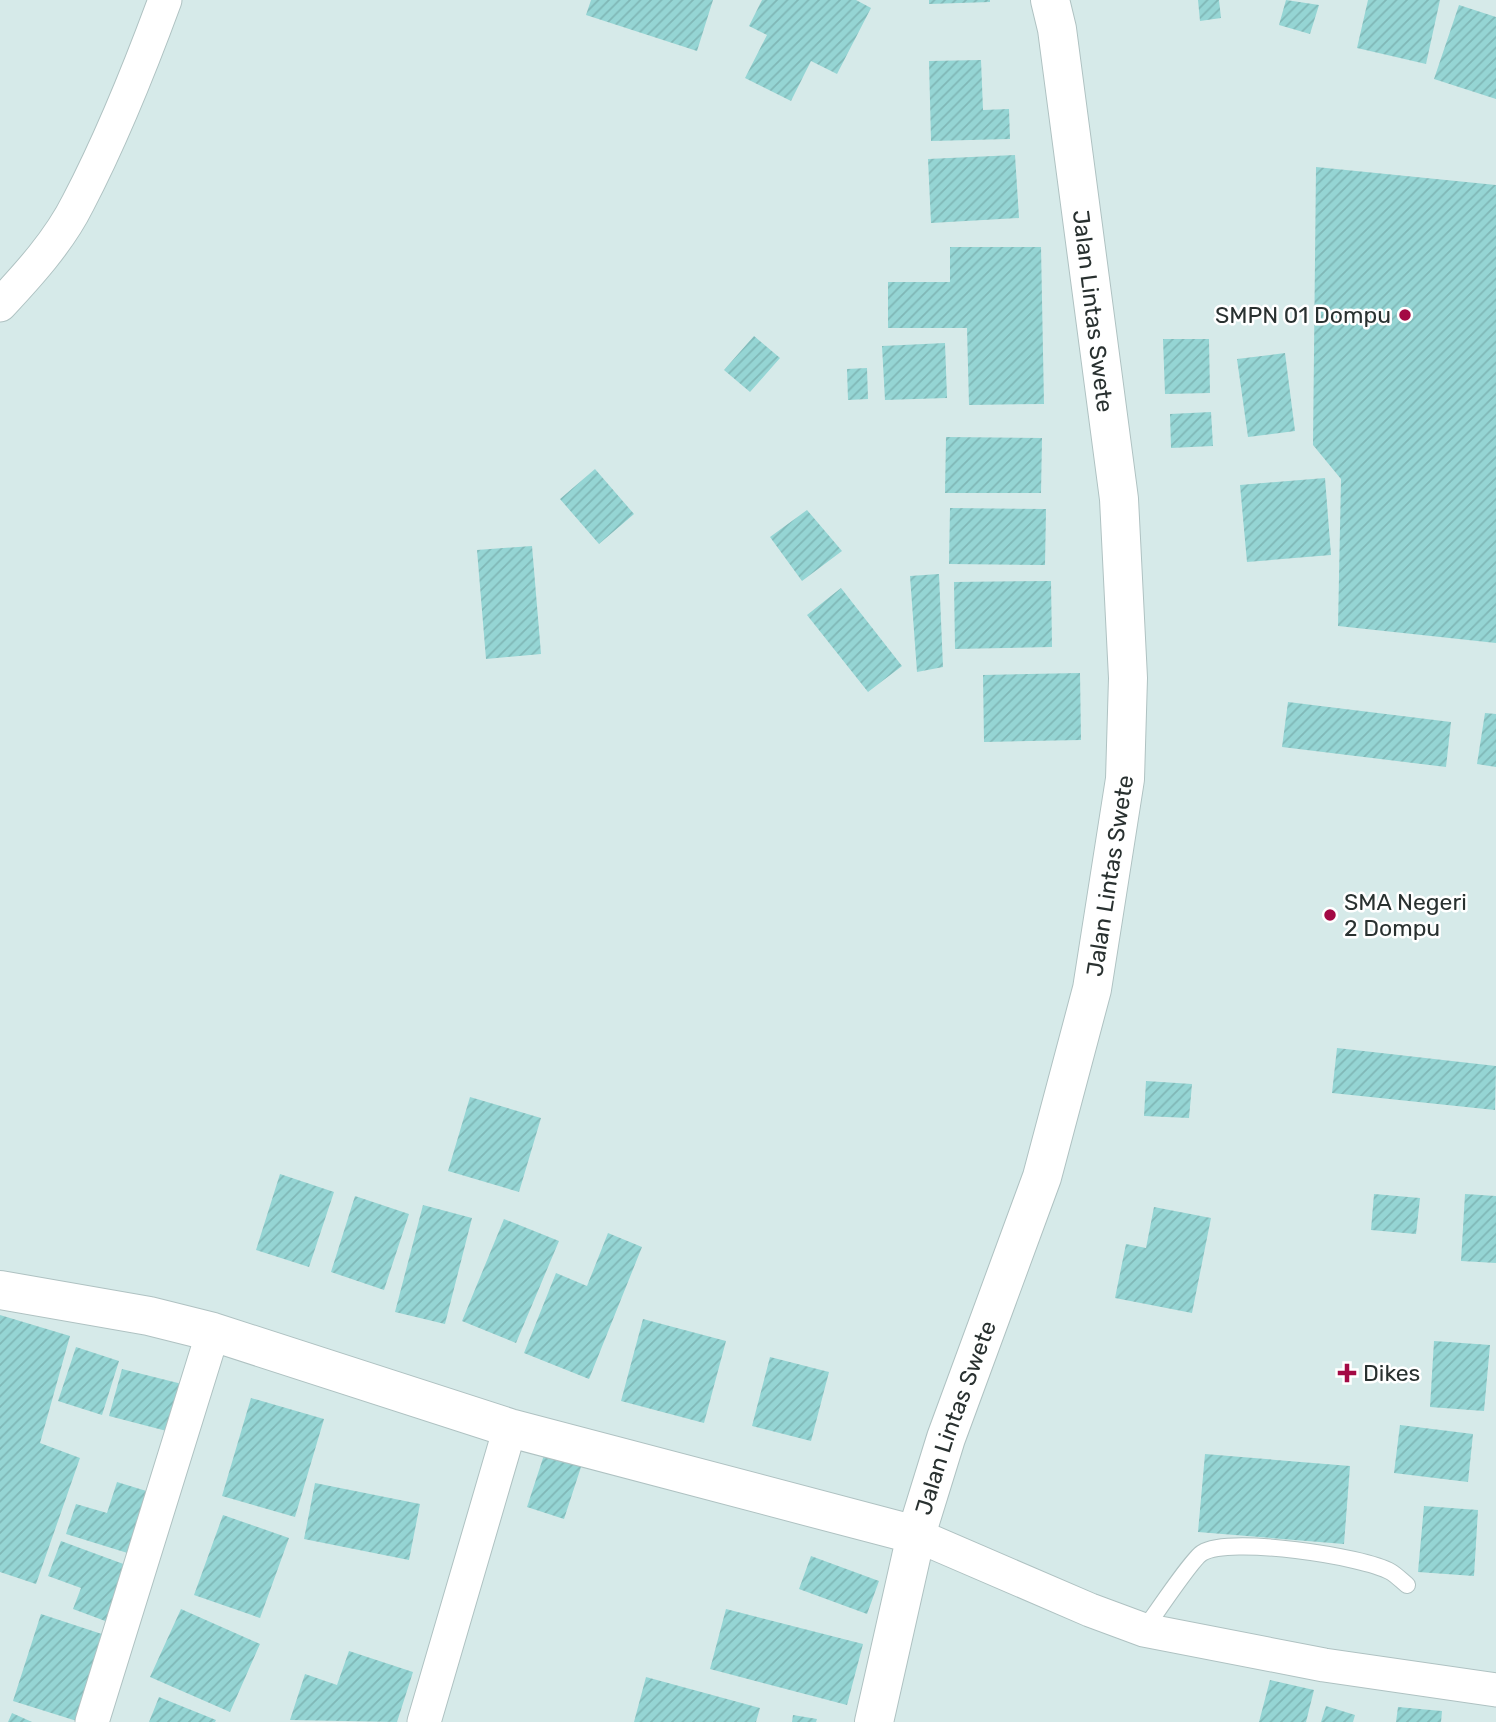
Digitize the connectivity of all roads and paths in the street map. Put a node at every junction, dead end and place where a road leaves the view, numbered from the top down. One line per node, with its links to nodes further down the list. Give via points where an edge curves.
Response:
1 (165, 0): 3 (street, via 145,56 78,204 34,269)
2 (1050, 0): 7 (main road, Jalan Lintas Swete, via 1119,499 1128,678 1125,779 1092,989 1042,1177 946,1438)
3 (0, 305)
4 (0, 1290): 5 (main road)
5 (213, 1332): 6 (main road); 11 (street)
6 (510, 1428): 7 (main road); 12 (street)
7 (916, 1535): 9 (street); 13 (main road, Jalan Lintas Swete)
8 (1407, 1585): 9 (lane, via 1390,1571 1363,1562 1250,1544 1227,1546 1202,1553)
9 (1144, 1630): 10 (street, via 1324,1665)
10 (1496, 1690)
11 (92, 1722)
12 (424, 1722)
13 (874, 1722)

